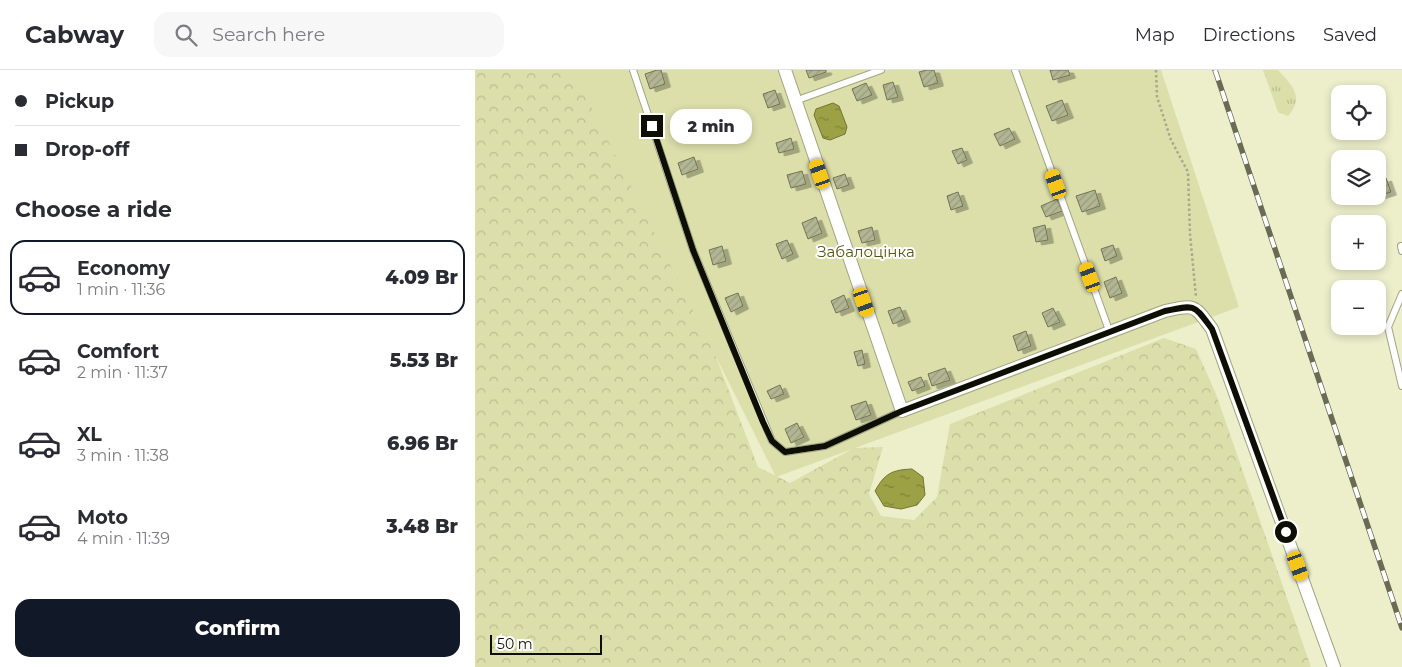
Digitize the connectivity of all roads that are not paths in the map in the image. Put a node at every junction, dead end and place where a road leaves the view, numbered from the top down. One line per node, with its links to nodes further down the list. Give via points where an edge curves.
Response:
1 (633, 70): 9 (lane, via 693,250 772,441 785,452 825,446)
2 (785, 70): 5 (street)
3 (881, 70): 5 (lane)
4 (1015, 70): 7 (lane)
5 (795, 101): 9 (street)
6 (1402, 294): 8 (lane, via 1388,327)
7 (1110, 333): 9 (street); 10 (street, via 1185,306 1197,310 1212,329)
8 (1402, 386)
9 (902, 411)
10 (1334, 667)

